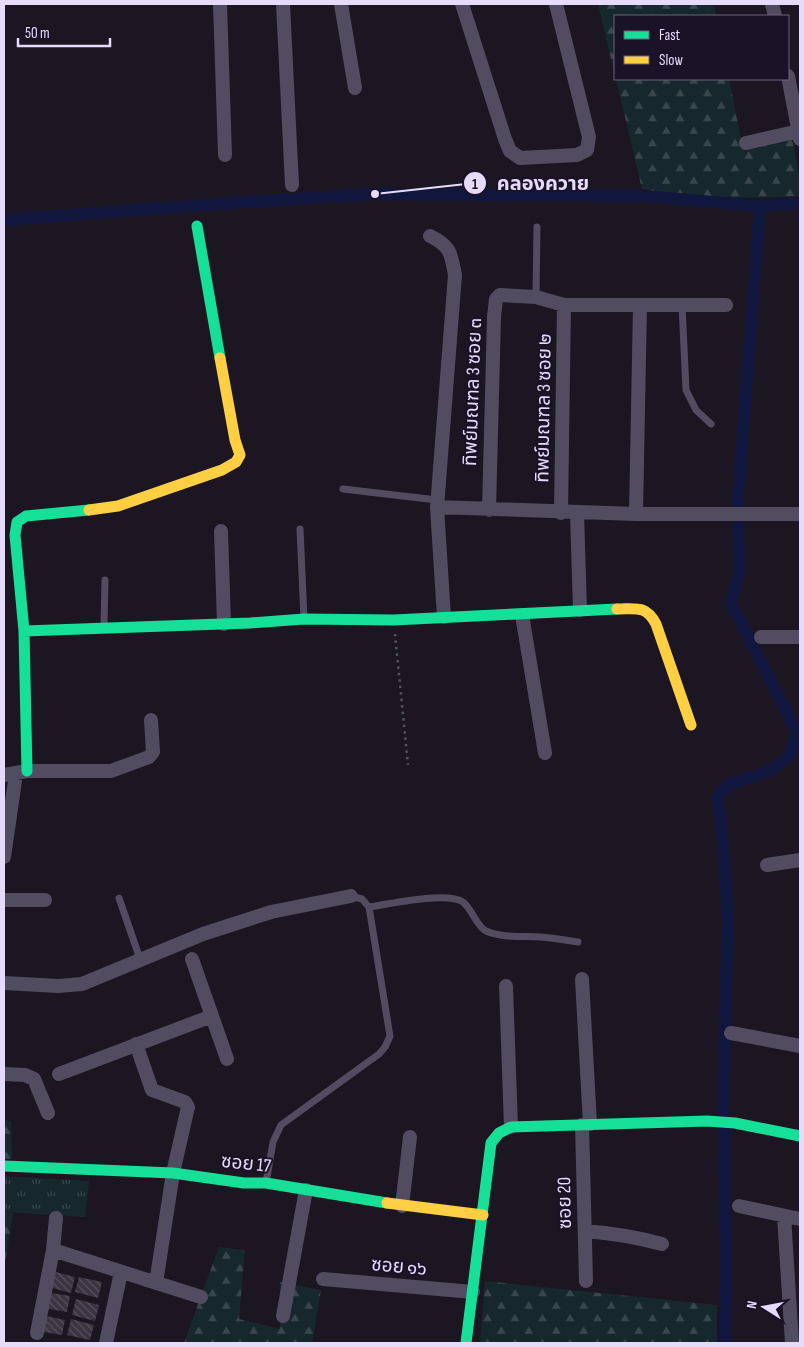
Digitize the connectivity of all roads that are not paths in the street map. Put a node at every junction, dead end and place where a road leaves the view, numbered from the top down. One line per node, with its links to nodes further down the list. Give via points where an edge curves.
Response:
1 (220, 4): 10 (street)
2 (283, 4): 11 (street)
3 (341, 4): 7 (street)
4 (462, 4): 5 (street, via 505,139 510,151 520,158 577,155 587,150 589,137)
5 (556, 4)
6 (789, 80): 8 (street)
7 (354, 88)
8 (800, 135): 9 (street)
9 (746, 144)
10 (225, 155)
11 (292, 185)
12 (197, 226): 38 (street, via 240,455 236,462 222,470 118,506 26,516 17,522 15,535)
13 (537, 227): 15 (lane)
14 (430, 236): 22 (street, via 442,242 450,254 455,275)
15 (536, 297): 16 (street, ทิพย์มณฑล 3 ซอย ๓); 24 (street, ทิพย์มณฑล 3 ซอย ๓, via 508,294 496,299)
16 (564, 305): 17 (street, ทิพย์มณฑล 3 ซอย ๓); 25 (street, ทิพย์มณฑล 3 ซอย ๒)
17 (640, 305): 18 (street, ทิพย์มณฑล 3 ซอย ๓); 27 (street)
18 (682, 305): 19 (street, ทิพย์มณฑล 3 ซอย ๓); 20 (lane, via 686,390 696,410)
19 (726, 305)
20 (711, 424)
21 (343, 488): 22 (lane)
22 (437, 503): 24 (street); 34 (street)
23 (800, 507): 28 (street)
24 (489, 510): 25 (street)
25 (561, 512): 26 (street)
26 (577, 513): 27 (street); 32 (street)
27 (636, 514): 28 (street)
28 (800, 515)
29 (300, 529): 35 (lane)
30 (221, 531): 36 (street)
31 (105, 580): 37 (lane)
32 (580, 610): 33 (street); 42 (street, via 648,611 656,624)
33 (522, 615): 34 (street); 43 (street)
34 (444, 617): 35 (street)
35 (304, 619): 36 (street)
36 (224, 624): 37 (street)
37 (104, 629): 38 (street)
38 (24, 631): 44 (street)
39 (761, 637): 40 (street)
40 (800, 637)
41 (151, 720): 44 (street, via 153,752 150,757 111,771)
42 (692, 725)
43 (545, 754)
44 (16, 773): 45 (street)
45 (4, 857)
46 (800, 860): 47 (street)
47 (767, 865)
48 (351, 896): 52 (lane, via 362,899); 54 (street, via 271,912)
49 (119, 898): 54 (lane)
50 (4, 900): 51 (street)
51 (45, 900)
52 (368, 907): 53 (lane, via 438,897 459,899 488,932); 73 (lane, via 390,1036 379,1054 281,1125 273,1142)
53 (578, 942)
54 (140, 959): 57 (street, via 82,984)
55 (192, 959): 59 (street)
56 (582, 979): 67 (street, ซอย 20)
57 (4, 983)
58 (506, 986): 68 (street)
59 (212, 1016): 61 (street); 63 (street)
60 (730, 1033): 62 (street)
61 (136, 1044): 65 (street); 72 (street, via 152,1090 185,1102 188,1107)
62 (800, 1045)
63 (227, 1059)
64 (4, 1074): 66 (street, via 34,1080)
65 (58, 1074)
66 (48, 1114)
67 (586, 1124): 68 (street); 70 (street, via 708,1121); 81 (street, ซอย 20)
68 (511, 1127): 77 (street, via 495,1135 491,1143)
69 (410, 1136): 75 (street)
70 (800, 1136)
71 (4, 1166): 72 (street, ซอย 17)
72 (173, 1173): 73 (street, ซอย 17); 87 (street)
73 (266, 1183): 74 (street, ซอย 17)
74 (306, 1190): 75 (street, ซอย 17); 90 (street)
75 (402, 1206): 77 (street, ซอย 17)
76 (739, 1206): 78 (street)
77 (483, 1215): 88 (street)
78 (784, 1216): 80 (street); 94 (street)
79 (56, 1218): 83 (street)
80 (800, 1219)
81 (584, 1231): 82 (street); 86 (street, ซอย 20)
82 (662, 1244)
83 (53, 1250): 84 (street); 91 (street)
84 (121, 1272): 87 (street); 92 (street)
85 (323, 1279): 88 (street, ซอย ๑๖)
86 (586, 1281)
87 (156, 1282): 89 (street)
88 (473, 1292): 93 (street)
89 (201, 1297)
90 (283, 1316)
91 (37, 1333)
92 (106, 1343)
93 (466, 1343)
94 (792, 1343)

